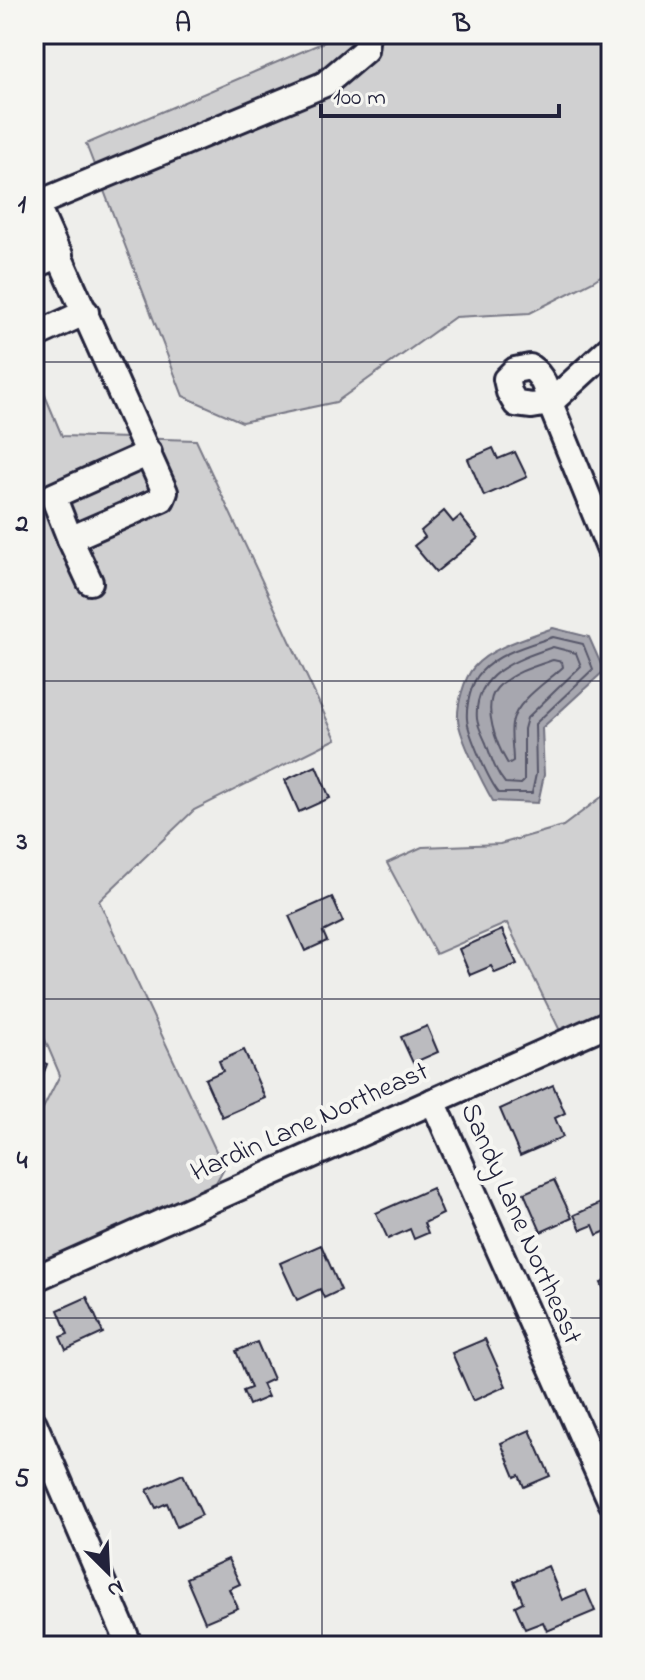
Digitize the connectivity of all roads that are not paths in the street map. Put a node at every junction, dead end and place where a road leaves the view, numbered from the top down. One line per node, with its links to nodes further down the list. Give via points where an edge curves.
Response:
1 (367, 34): 2 (street, via 365,50 325,84)
2 (35, 203): 3 (street)
3 (60, 255): 4 (street); 5 (street)
4 (34, 266)
5 (86, 312): 6 (street); 8 (street)
6 (34, 336)
7 (611, 347): 10 (street, via 550,403)
8 (149, 453): 9 (street, via 164,488 162,499); 9 (street, via 53,496)
9 (70, 539): 11 (street)
10 (611, 553)
11 (90, 582)
12 (611, 1022): 13 (street, Hardin Lane Northeast)
13 (433, 1101): 14 (street, Hardin Lane Northeast); 16 (street, Sandy Lane Northeast)
14 (34, 1279)
15 (34, 1423): 17 (street)
16 (611, 1502)
17 (130, 1646)

